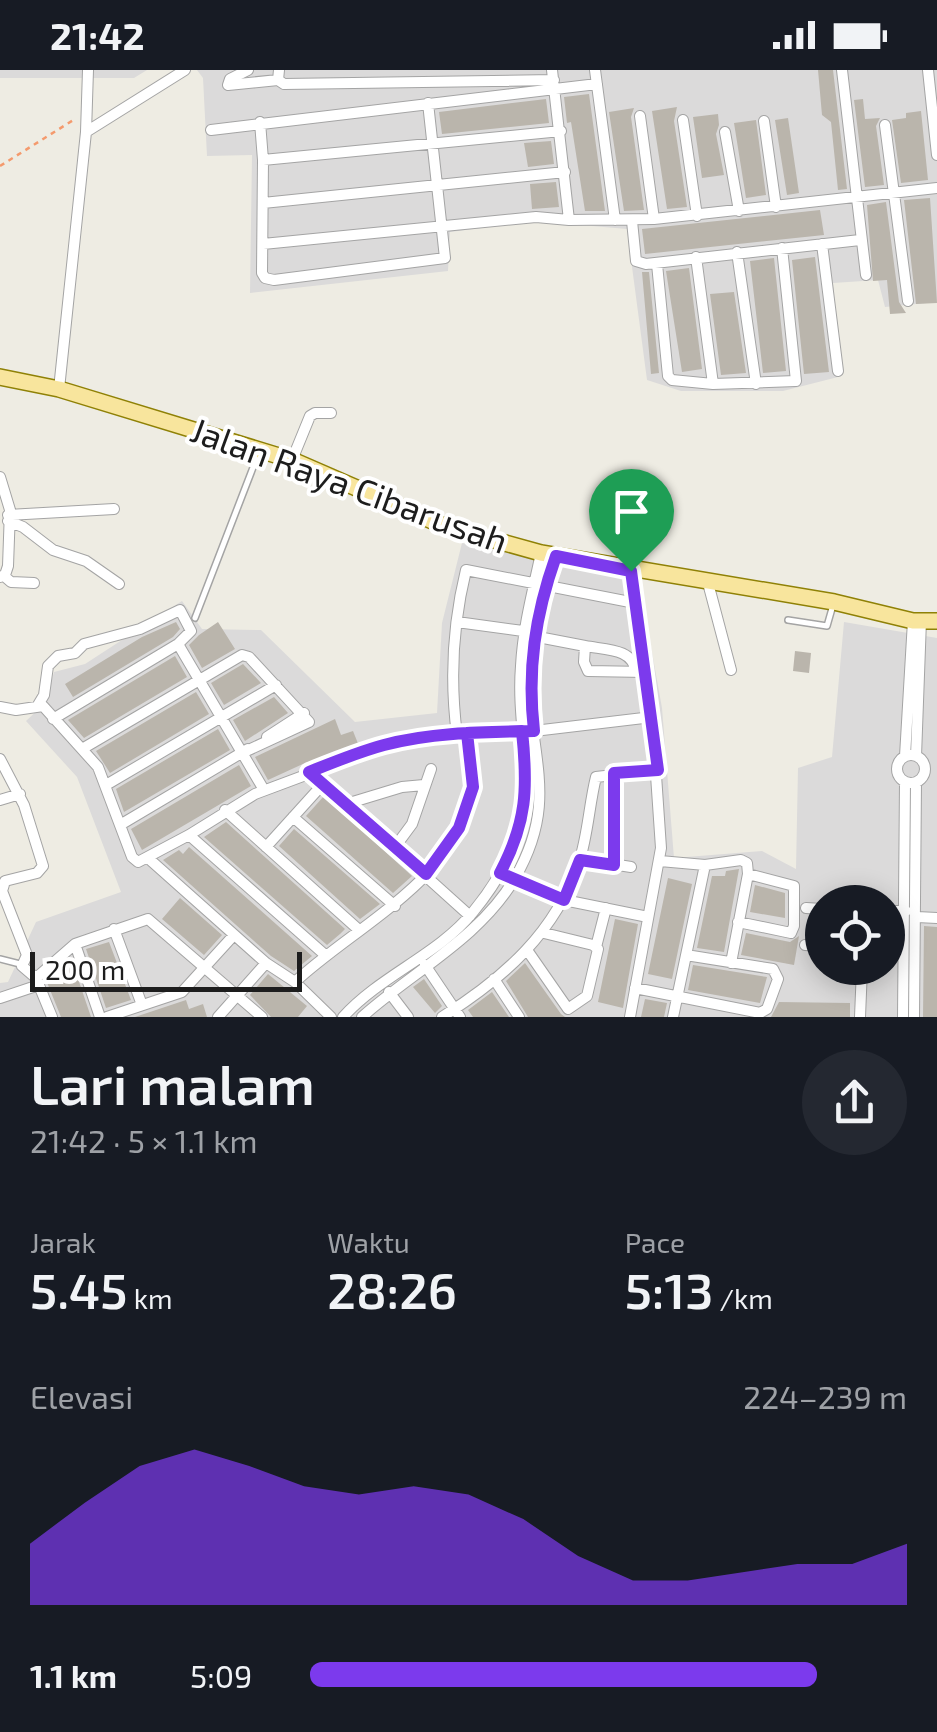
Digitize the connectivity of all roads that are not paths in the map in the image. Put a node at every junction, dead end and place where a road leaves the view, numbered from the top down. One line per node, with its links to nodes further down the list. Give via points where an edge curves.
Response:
1 (88, 70): 18 (street)
2 (185, 70): 18 (street)
3 (248, 70): 7 (street, via 228,86)
4 (595, 70): 10 (street)
5 (842, 70): 28 (street)
6 (928, 70): 22 (street)
7 (279, 75): 8 (street, via 284,84)
8 (421, 76): 9 (street)
9 (554, 80): 10 (street); 11 (street); 19 (street)
10 (597, 84): 34 (street)
11 (428, 104): 14 (street); 21 (street)
12 (640, 116): 35 (street)
13 (684, 120): 32 (street)
14 (260, 122): 17 (street); 23 (street)
15 (764, 122): 30 (street)
16 (885, 125): 27 (street)
17 (212, 130)
18 (86, 131): 51 (street)
19 (561, 131): 21 (street); 24 (street)
20 (725, 132): 31 (street)
21 (434, 146): 23 (street); 25 (street)
22 (937, 155)
23 (263, 160): 29 (street)
24 (565, 172): 25 (street); 33 (street)
25 (439, 184): 29 (street); 37 (street)
26 (937, 188): 27 (street)
27 (894, 194): 28 (street); 46 (street)
28 (856, 198): 30 (street); 38 (street)
29 (263, 202): 39 (street)
30 (776, 207): 31 (street)
31 (738, 211): 32 (street)
32 (696, 216): 35 (street)
33 (569, 220): 34 (street); 37 (street)
34 (615, 220): 36 (street)
35 (654, 220): 36 (street)
36 (632, 221): 44 (street, via 636,261)
37 (443, 225): 39 (street); 39 (street, via 447,256 440,260 274,280 262,273)
38 (860, 240): 40 (street); 45 (street)
39 (263, 244)
40 (822, 244): 41 (street); 47 (street)
41 (782, 248): 42 (street); 50 (street, via 796,381)
42 (737, 252): 43 (street); 50 (street)
43 (696, 258): 44 (street); 49 (street)
44 (657, 264): 49 (street, via 668,376)
45 (866, 274)
46 (908, 300)
47 (838, 371)
48 (0, 378): 51 (main road, Jalan Raya Cibarusah)
49 (713, 384): 50 (street)
50 (756, 384)
51 (59, 389): 53 (main road, Jalan Raya Cibarusah)
52 (331, 413): 54 (street, via 312,414)
53 (260, 450): 54 (main road, Jalan Raya Cibarusah); 67 (lane)
54 (292, 460): 58 (main road, Jalan Raya Cibarusah, via 444,526)
55 (0, 476): 57 (street)
56 (114, 509): 57 (street)
57 (8, 518): 60 (street); 64 (street)
58 (548, 555): 59 (main road, Jalan Raya Cibarusah); 63 (street)
59 (631, 571): 61 (main road, Jalan Raya Cibarusah); 65 (street)
60 (2, 577): 62 (street)
61 (708, 582): 66 (main road, Jalan Raya Cibarusah); 74 (street)
62 (34, 583)
63 (540, 583): 65 (street); 70 (street, via 466,570); 71 (street)
64 (119, 584)
65 (635, 602): 75 (street)
66 (834, 602): 68 (lane, via 827,626); 69 (main road, Jalan Raya Cibarusah)
67 (195, 618)
68 (788, 620)
69 (924, 621): 87 (street)
70 (456, 622): 71 (street); 84 (street, via 454,712)
71 (528, 634): 73 (street); 83 (street)
72 (178, 644): 76 (street); 78 (street, via 191,628 177,608 140,629 84,644 48,666); 82 (street)
73 (586, 646): 75 (street, via 629,654); 75 (street, via 588,671)
74 (731, 670)
75 (641, 672): 80 (street)
76 (199, 679): 77 (street, via 242,655); 81 (street); 85 (street)
77 (276, 684): 81 (street); 86 (street, via 309,722)
78 (38, 705): 79 (street); 82 (street)
79 (0, 707)
80 (652, 716): 83 (street); 90 (street)
81 (220, 717): 86 (street); 95 (street)
82 (54, 718): 85 (street)
83 (528, 731): 84 (street); 113 (street, via 524,808); 116 (street, via 541,775 539,816)
84 (462, 734): 91 (street, via 386,744); 114 (street, via 473,787 459,828)
85 (82, 749): 95 (street)
86 (242, 753): 97 (street); 103 (street)
87 (910, 756): 93 (street, via 924,766); 93 (street, via 897,769)
88 (0, 759): 98 (street)
89 (431, 769): 96 (street)
90 (658, 770): 92 (street); 109 (street)
91 (309, 772): 94 (street); 97 (street)
92 (614, 773): 108 (street, via 596,777); 110 (street)
93 (911, 782): 121 (street)
94 (322, 784): 100 (street); 102 (street)
95 (106, 785): 103 (street)
96 (424, 785): 100 (street); 106 (street, via 412,824)
97 (264, 790): 101 (street)
98 (20, 794): 99 (street); 139 (street, via 43,866 1,887 28,956)
99 (0, 800)
100 (346, 804): 106 (street)
101 (225, 810): 104 (street); 105 (street)
102 (293, 817): 105 (street); 118 (street)
103 (120, 825): 107 (street, via 132,857)
104 (190, 836): 107 (street); 133 (street)
105 (266, 847): 127 (street)
106 (395, 847): 114 (street)
107 (148, 858): 129 (street)
108 (580, 860): 110 (street); 117 (street)
109 (660, 862): 111 (street); 123 (street)
110 (614, 865): 112 (street)
111 (705, 865): 115 (street, via 741,860); 134 (street)
112 (631, 868)
113 (500, 873): 116 (street); 122 (street)
114 (426, 874): 118 (street); 122 (street)
115 (748, 874): 125 (street); 125 (street, via 791,883 794,926 791,933)
116 (514, 880): 117 (street); 138 (street, via 479,922)
117 (564, 900): 119 (street); 128 (street)
118 (395, 906): 127 (street)
119 (606, 908): 123 (street); 131 (street)
120 (905, 913): 121 (street)
121 (911, 914): 124 (street); 167 (street); 168 (street)
122 (470, 916): 159 (street)
123 (648, 917): 145 (street)
124 (937, 918)
125 (738, 922): 136 (street)
126 (114, 929): 130 (street); 140 (street, via 148,919); 151 (street)
127 (359, 930): 133 (street)
128 (544, 933): 131 (street); 132 (street)
129 (234, 935): 137 (street); 140 (street)
130 (75, 944): 142 (street); 155 (street)
131 (596, 947): 132 (street, via 591,989 568,1009)
132 (527, 950): 141 (street)
133 (324, 954): 143 (street)
134 (686, 955): 136 (street); 148 (street)
135 (0, 959): 139 (lane)
136 (731, 963): 148 (street, via 778,973 764,1012)
137 (266, 964): 143 (street); 147 (street)
138 (425, 965): 146 (street); 152 (street)
139 (22, 966): 142 (street)
140 (205, 969): 147 (street); 151 (street, via 182,992)
141 (494, 979): 152 (street); 163 (street)
142 (38, 982): 149 (street); 150 (street)
143 (295, 982): 158 (street)
144 (861, 985): 166 (street)
145 (635, 988): 148 (street); 164 (street)
146 (390, 992): 160 (street); 161 (street)
147 (236, 996): 156 (street); 157 (street)
148 (678, 996): 165 (street)
149 (0, 998)
150 (46, 1004): 153 (street); 154 (street)
151 (142, 1006): 155 (street)
152 (458, 1013): 162 (street)
153 (38, 1017)
154 (52, 1017)
155 (104, 1017)
156 (218, 1017)
157 (262, 1017)
158 (331, 1017)
159 (343, 1017)
160 (362, 1017)
161 (408, 1017)
162 (442, 1017)
163 (519, 1017)
164 (630, 1017)
165 (674, 1017)
166 (860, 1017)
167 (903, 1017)
168 (914, 1017)

